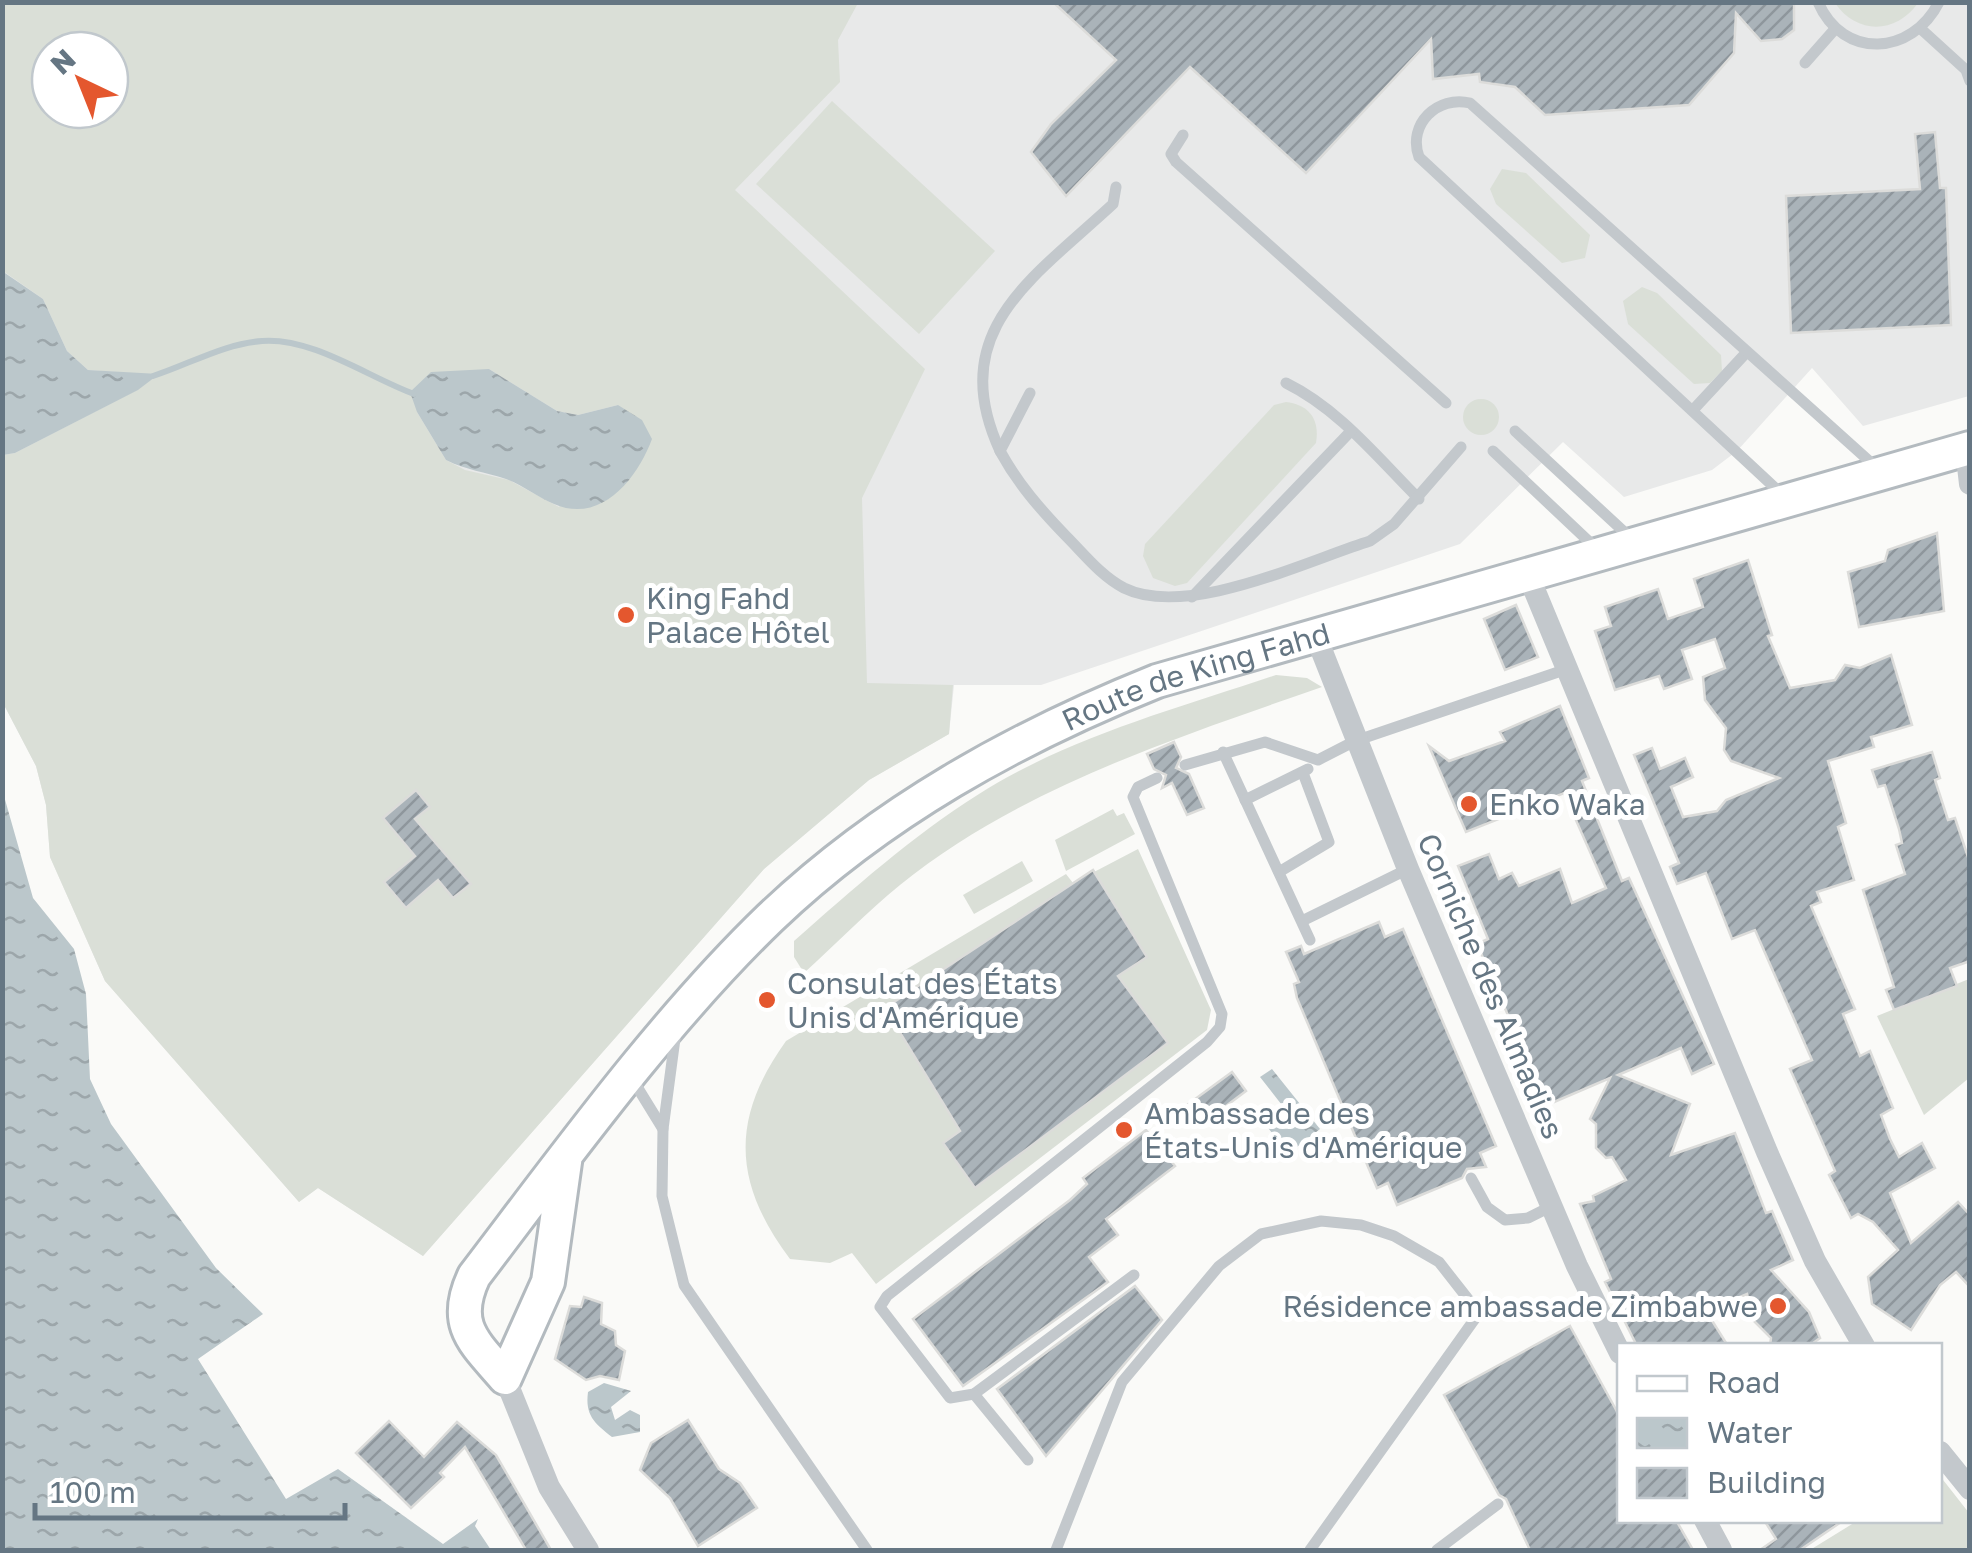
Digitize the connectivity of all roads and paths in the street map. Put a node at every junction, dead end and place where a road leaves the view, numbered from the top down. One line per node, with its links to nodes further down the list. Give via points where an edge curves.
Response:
1 (1818, 2): 3 (lane)
2 (1939, 2): 4 (lane)
3 (1834, 28): 4 (lane, via 1878,46); 5 (lane)
4 (1921, 29): 6 (lane)
5 (1805, 64)
6 (1968, 74)
7 (1183, 135): 12 (lane, via 1171,154 1176,162)
8 (1116, 187): 18 (lane, via 1112,204 992,330 981,385 986,422)
9 (1744, 354): 13 (lane); 13 (lane, via 1470,103 1439,104 1417,129 1420,156); 20 (lane)
10 (1286, 384): 14 (lane, via 1311,395)
11 (1030, 394): 18 (lane)
12 (1446, 404)
13 (1692, 410): 23 (lane)
14 (1352, 430): 22 (lane); 27 (lane)
15 (1514, 431): 24 (lane)
16 (1461, 448): 22 (lane)
17 (1968, 448): 20 (street, Route de King Fahd); 21 (street)
18 (1000, 451): 27 (lane, via 1018,484 1100,572 1126,589)
19 (1493, 451): 25 (lane)
20 (1880, 471): 23 (street, Route de King Fahd)
21 (1970, 484)
22 (1418, 499): 27 (lane, via 1370,541)
23 (1788, 500): 24 (street, Route de King Fahd)
24 (1637, 544): 25 (street, Route de King Fahd)
25 (1600, 553): 26 (street, Route de King Fahd)
26 (1529, 577): 28 (street, Route de King Fahd); 29 (street)
27 (1191, 598)
28 (1316, 639): 30 (street, Corniche des Almadies); 41 (street, Route de King Fahd, via 1156,682 972,767 915,803 772,916)
29 (1566, 669): 30 (lane); 48 (street, via 1775,1170)
30 (1356, 742): 32 (lane); 37 (street, Corniche des Almadies)
31 (1222, 752): 32 (lane, via 1265,742); 33 (lane); 36 (lane)
32 (1318, 760): 34 (lane)
33 (1185, 765)
34 (1303, 773): 36 (lane); 38 (lane, via 1328,842)
35 (1158, 778): 51 (lane, via 1133,797 1222,1014 1220,1027 881,1301 950,1398)
36 (1245, 800): 38 (lane)
37 (1408, 870): 39 (lane); 46 (street, Corniche des Almadies)
38 (1279, 872): 39 (lane)
39 (1302, 921): 40 (lane)
40 (1310, 940)
41 (677, 1022): 42 (street, Route de King Fahd); 43 (lane)
42 (631, 1077): 43 (lane); 44 (street, Route de King Fahd)
43 (663, 1129): 58 (lane, via 662,1196 684,1285)
44 (566, 1155): 50 (street, via 548,1282); 50 (street, Route de King Fahd, via 464,1298 463,1320 474,1342)
45 (1470, 1178): 46 (lane, via 1487,1207 1505,1220)
46 (1552, 1206): 49 (street, Corniche des Almadies)
47 (1134, 1275): 51 (lane)
48 (1862, 1343)
49 (1617, 1347)
50 (505, 1378): 57 (street, via 549,1487)
51 (974, 1394): 53 (lane)
52 (1942, 1454): 54 (street)
53 (1028, 1460)
54 (1970, 1489)
55 (1498, 1504): 61 (lane)
56 (1707, 1523): 62 (street)
57 (588, 1550)
58 (867, 1550)
59 (1056, 1550): 60 (lane, via 1110,1410 1138,1358 1239,1248 1262,1234 1321,1220 1361,1225 1409,1244 1439,1262 1479,1313)
60 (1310, 1550)
61 (1437, 1550)
62 (1721, 1550)

